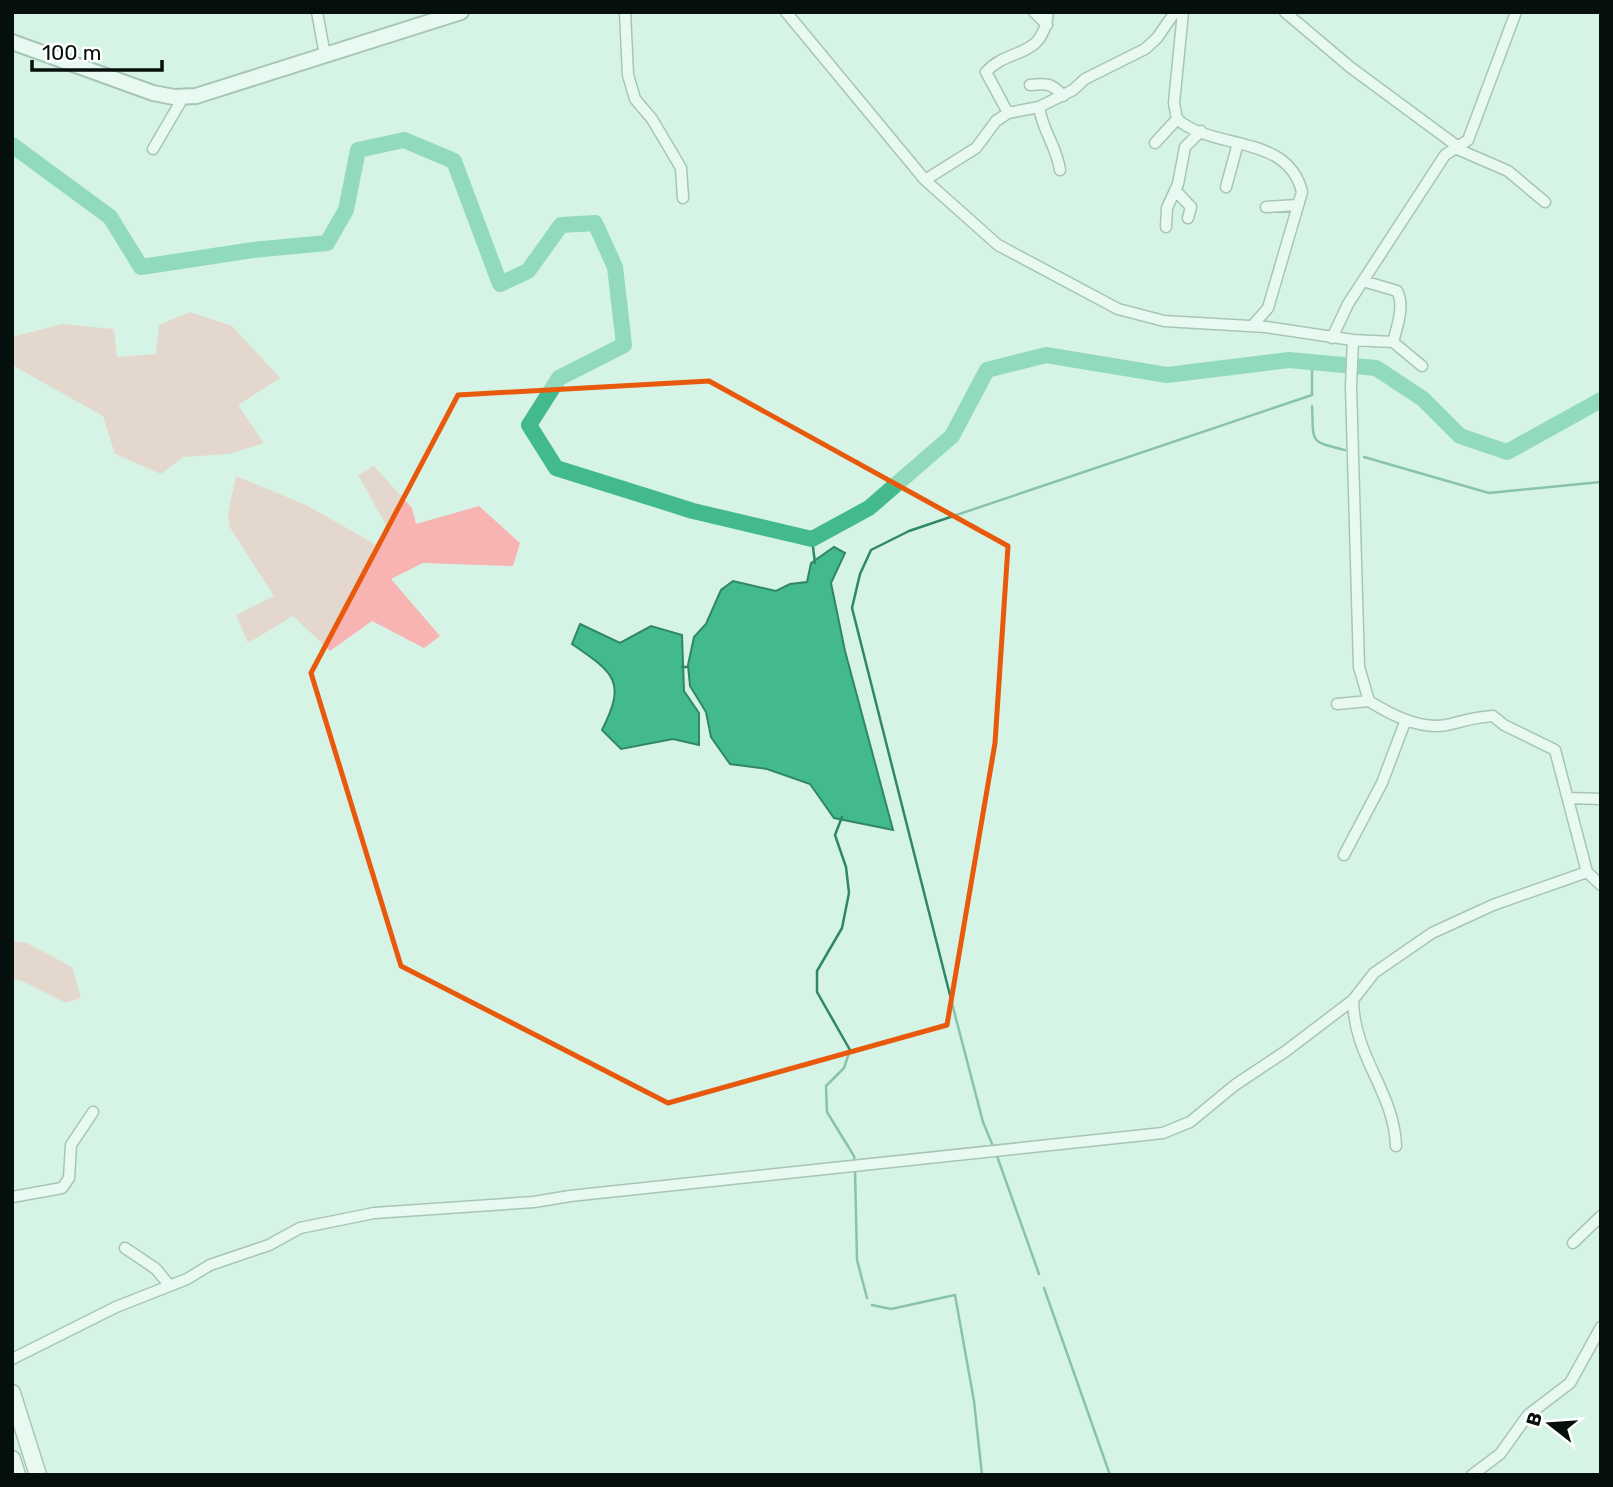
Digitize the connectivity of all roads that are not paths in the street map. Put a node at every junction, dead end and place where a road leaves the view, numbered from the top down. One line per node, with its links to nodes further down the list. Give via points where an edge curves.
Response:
1 (317, 12): 13 (street)
2 (461, 12): 13 (street)
3 (625, 12): 29 (street, via 628,75 635,99 681,168)
4 (786, 12): 26 (street)
5 (1034, 12): 11 (street)
6 (1048, 12): 11 (street)
7 (1175, 12): 16 (street, via 1145,49 1085,79)
8 (1183, 12): 19 (street, via 1174,103)
9 (1285, 12): 23 (street)
10 (1516, 12): 23 (street, via 1468,140)
11 (1046, 25): 18 (street, via 1041,38 986,72)
12 (12, 42): 15 (street, via 153,93)
13 (325, 55): 15 (street, via 228,88)
14 (1030, 85): 16 (street, via 1047,83)
15 (184, 96): 24 (street)
16 (1063, 96): 17 (street)
17 (1039, 107): 18 (street); 25 (street, via 1046,136 1057,149)
18 (1008, 113): 26 (street, via 976,148)
19 (1177, 119): 20 (street); 22 (street)
20 (1201, 131): 21 (street); 28 (street, via 1185,147)
21 (1238, 142): 27 (street); 31 (street, via 1273,153 1291,170 1302,192)
22 (1155, 143)
23 (1456, 147): 30 (street, via 1508,171); 35 (street, via 1445,155)
24 (153, 149)
25 (1060, 170)
26 (925, 180): 36 (street, via 998,245 1118,309 1164,321)
27 (1226, 187)
28 (1175, 190): 33 (street, via 1191,207); 34 (street, via 1167,208)
29 (683, 198)
30 (1545, 202)
31 (1297, 205): 32 (street); 36 (street, via 1268,308)
32 (1266, 207)
33 (1188, 218)
34 (1166, 227)
35 (1363, 281): 37 (street); 39 (street, via 1397,291 1401,298)
36 (1253, 325): 37 (street)
37 (1332, 338): 38 (street)
38 (1353, 341): 39 (street); 41 (street, via 1359,667)
39 (1393, 342): 40 (street)
40 (1422, 366)
41 (1368, 701): 42 (street); 43 (street)
42 (1337, 704)
43 (1405, 722): 44 (street, via 1450,725 1464,718 1493,716 1504,726 1556,750); 46 (street, via 1382,783)
44 (1568, 798): 45 (street); 47 (street)
45 (1601, 799)
46 (1344, 855)
47 (1587, 872): 48 (street); 49 (street, via 1493,905 1432,933 1374,973)
48 (1601, 885)
49 (1353, 1000): 51 (street, via 1357,1037 1391,1112); 56 (street, via 1190,1122 1163,1133 534,1202 374,1213 300,1228)
50 (93, 1112): 52 (street, via 71,1144 69,1178 62,1188)
51 (1396, 1146)
52 (12, 1197)
53 (1601, 1216): 54 (street)
54 (1573, 1243)
55 (125, 1248): 56 (street, via 156,1269)
56 (170, 1286): 58 (street, via 116,1307)
57 (1601, 1327): 63 (street, via 1570,1383 1528,1415 1500,1454)
58 (12, 1359)
59 (12, 1394): 62 (main road)
60 (12, 1459): 61 (main road)
61 (17, 1475)
62 (38, 1475)
63 (1472, 1475)

